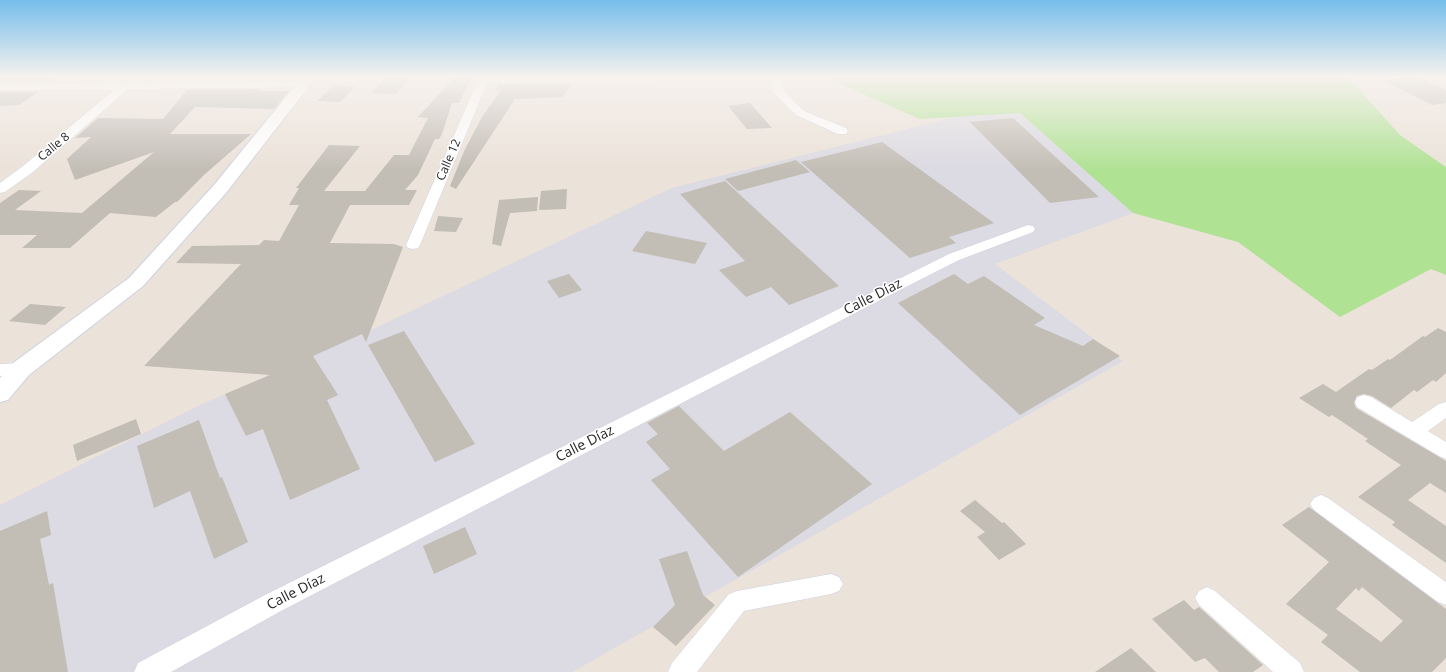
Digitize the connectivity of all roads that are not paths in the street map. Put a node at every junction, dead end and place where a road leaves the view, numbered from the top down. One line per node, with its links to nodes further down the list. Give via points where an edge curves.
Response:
1 (100, 107): 6 (street, Calle 8, via 28,169)
2 (284, 107): 9 (street, via 220,189 136,282)
3 (472, 107): 8 (street, Calle 12)
4 (794, 107): 5 (street, via 800,113)
5 (842, 131)
6 (0, 189)
7 (1028, 229): 20 (street, Calle Díaz, via 954,257 882,292 273,603)
8 (413, 245)
9 (21, 369): 10 (street); 11 (street)
10 (0, 370)
11 (0, 394)
12 (1364, 402): 14 (street)
13 (1446, 409): 14 (street)
14 (1413, 431): 15 (street)
15 (1446, 451)
16 (1321, 504): 18 (street)
17 (831, 584): 21 (street, via 737,602)
18 (1446, 595)
19 (1207, 598): 22 (street)
20 (148, 672)
21 (680, 672)
22 (1291, 672)

